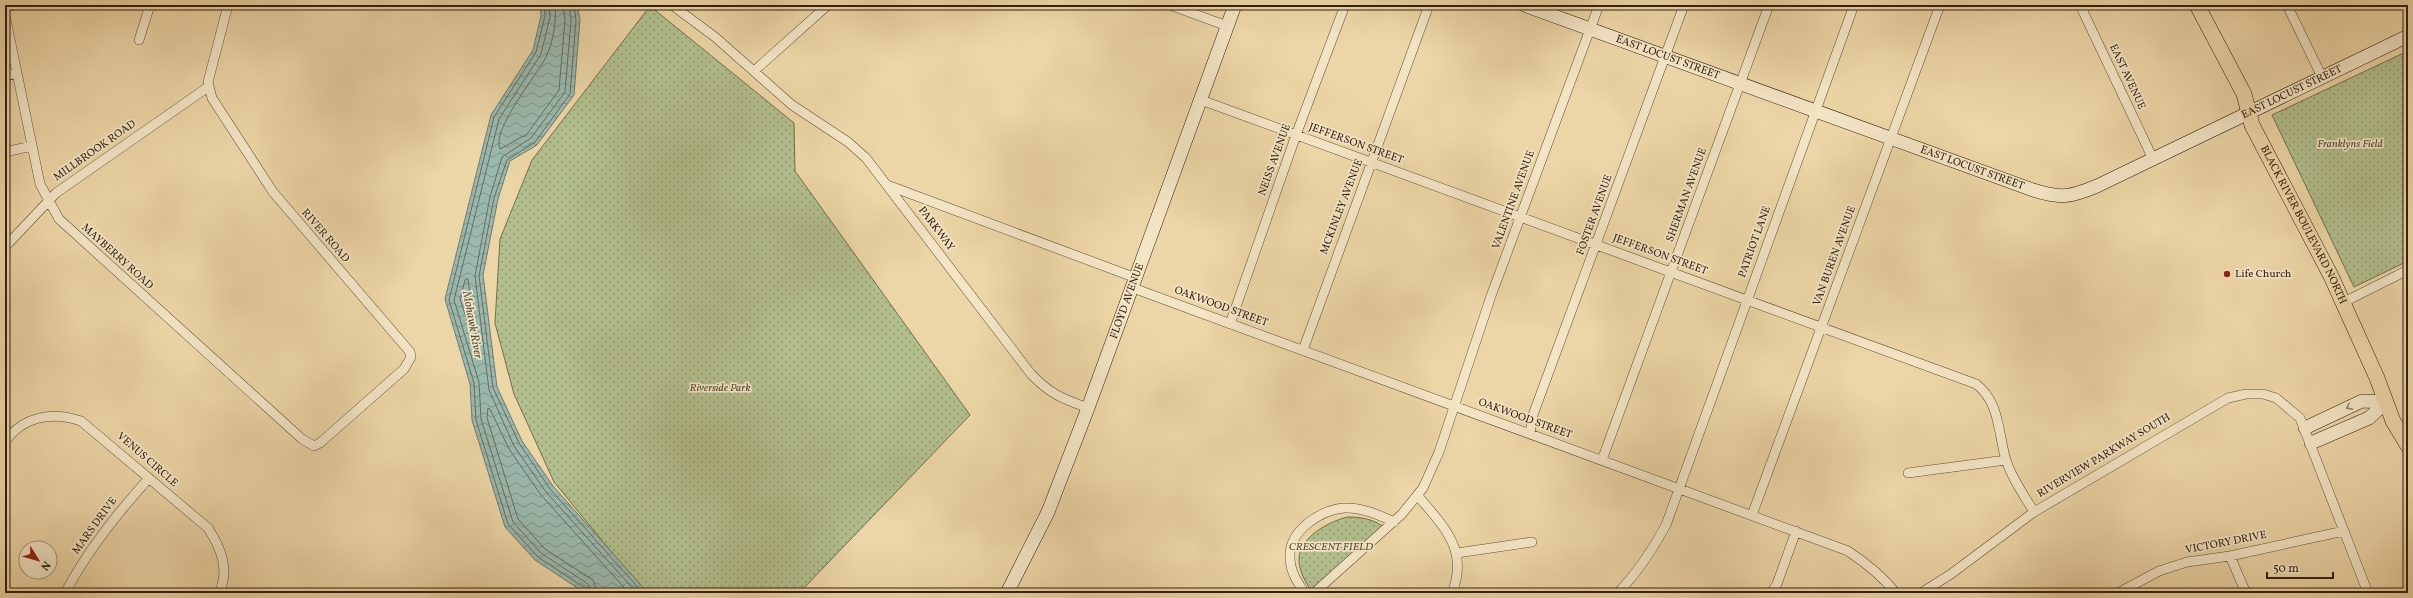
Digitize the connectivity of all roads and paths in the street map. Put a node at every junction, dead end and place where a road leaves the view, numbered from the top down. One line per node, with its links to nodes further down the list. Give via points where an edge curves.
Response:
1 (16, 5): 19 (street)
2 (150, 5): 24 (street)
3 (228, 5): 31 (street)
4 (672, 5): 26 (street, PARKWAY, via 715,37)
5 (828, 5): 26 (street)
6 (1170, 5): 21 (street)
7 (1235, 5): 21 (street, FLOYD AVENUE)
8 (1345, 5): 35 (street, NEISS AVENUE)
9 (1429, 5): 40 (street, MCKINLEY AVENUE)
10 (1524, 5): 22 (street, EAST LOCUST STREET)
11 (1599, 5): 22 (street, VALENTINE AVENUE)
12 (1684, 5): 25 (street, FOSTER AVENUE)
13 (1769, 5): 30 (street, SHERMAN AVENUE)
14 (1854, 5): 33 (street, PATRIOT LANE)
15 (1940, 5): 36 (street, VAN BUREN AVENUE)
16 (2080, 5): 39 (street, EAST AVENUE)
17 (2197, 5): 34 (main road, BLACK RIVER BOULEVARD NORTH, via 2244,94)
18 (2287, 5): 29 (street)
19 (5, 7)
20 (5, 15): 27 (street, MAYBERRY ROAD)
21 (1227, 26): 32 (street, FLOYD AVENUE)
22 (1591, 29): 25 (street, EAST LOCUST STREET); 43 (street, VALENTINE AVENUE)
23 (2408, 36): 29 (street, EAST LOCUST STREET)
24 (138, 40)
25 (1665, 56): 30 (street, EAST LOCUST STREET); 44 (street, FOSTER AVENUE)
26 (754, 71): 41 (street, PARKWAY, via 792,104 848,142 866,158)
27 (17, 73): 28 (street); 37 (street, MAYBERRY ROAD)
28 (5, 76)
29 (2322, 77): 34 (street, EAST LOCUST STREET)
30 (1740, 84): 33 (street, EAST LOCUST STREET); 47 (street, SHERMAN AVENUE)
31 (208, 87): 42 (street, MILLBROOK ROAD); 60 (street, RIVER ROAD, via 212,98 273,192 412,357 404,369)
32 (1201, 100): 35 (street, JEFFERSON STREET); 48 (street, FLOYD AVENUE)
33 (1815, 112): 36 (street, EAST LOCUST STREET); 49 (street, PATRIOT LANE)
34 (2248, 112): 39 (street, EAST LOCUST STREET); 50 (main road, BLACK RIVER BOULEVARD NORTH)
35 (1296, 135): 40 (street, JEFFERSON STREET); 51 (street, NEISS AVENUE)
36 (1891, 138): 39 (street, EAST LOCUST STREET, via 2033,190 2060,197 2076,195); 52 (street, VAN BUREN AVENUE)
37 (32, 146): 38 (street); 42 (street, MAYBERRY ROAD, via 40,184)
38 (5, 152)
39 (2153, 159)
40 (1372, 163): 43 (street, JEFFERSON STREET); 53 (street, MCKINLEY AVENUE)
41 (887, 184): 48 (street, OAKWOOD STREET); 56 (street, PARKWAY, via 1031,374 1058,397)
42 (48, 200): 45 (street, MILLBROOK ROAD); 60 (street, MAYBERRY ROAD, via 59,219 70,231 296,434 311,445)
43 (1521, 217): 44 (street, JEFFERSON STREET); 55 (street, VALENTINE AVENUE)
44 (1597, 244): 47 (street, JEFFERSON STREET); 58 (street, FOSTER AVENUE, via 1533,415)
45 (5, 247)
46 (2408, 270): 50 (street)
47 (1672, 272): 49 (street, JEFFERSON STREET); 63 (street, SHERMAN AVENUE)
48 (1135, 283): 51 (street, OAKWOOD STREET); 56 (street, FLOYD AVENUE)
49 (1747, 299): 52 (street, JEFFERSON STREET); 67 (street, PATRIOT LANE)
50 (2342, 303): 54 (main road, BLACK RIVER BOULEVARD NORTH)
51 (1230, 324): 53 (street, OAKWOOD STREET)
52 (1822, 326): 64 (street, JEFFERSON STREET, via 1976,384 1987,392 1995,409); 70 (street, VAN BUREN AVENUE)
53 (1303, 350): 55 (street, OAKWOOD STREET)
54 (2386, 402): 57 (street, one-way to 57, via 2362,401); 61 (street, via 2369,418); 62 (main road, BLACK RIVER BOULEVARD NORTH, via 2393,421)
55 (1454, 405): 58 (street, OAKWOOD STREET); 68 (street, VALENTINE AVENUE, via 1439,452)
56 (1088, 408): 79 (street, FLOYD AVENUE, via 1048,512)
57 (2305, 428): 61 (street, RIVERVIEW PARKWAY SOUTH); 69 (street, RIVERVIEW PARKWAY SOUTH, via 2295,412 2276,398 2263,394 2228,398)
58 (1530, 433): 63 (street, OAKWOOD STREET)
59 (5, 442): 66 (street, VENUS CIRCLE, via 19,426 32,419 50,415 67,416 81,421)
60 (320, 443)
61 (2311, 443): 73 (street, RIVERVIEW PARKWAY SOUTH)
62 (2408, 446)
63 (1602, 460): 67 (street, OAKWOOD STREET)
64 (2006, 460): 65 (street); 69 (street, JEFFERSON STREET, via 2015,482)
65 (1908, 473)
66 (149, 478): 77 (street, MARS DRIVE, via 93,546); 78 (street, VENUS CIRCLE, via 208,528 218,544 224,562 224,575)
67 (1678, 488): 70 (street, OAKWOOD STREET); 83 (street, PATRIOT LANE, via 1666,524 1650,555)
68 (1418, 496): 71 (street, VALENTINE AVENUE); 75 (street, via 1449,534)
69 (2034, 512): 86 (street, RIVERVIEW PARKWAY SOUTH, via 1951,574)
70 (1752, 515): 72 (street, OAKWOOD STREET)
71 (1394, 522): 80 (street, via 1352,508 1328,511 1314,518 1292,543 1290,556 1292,570); 81 (street, VALENTINE AVENUE)
72 (1796, 531): 84 (street, via 1777,584); 85 (street, OAKWOOD STREET, via 1848,551 1885,579)
73 (2344, 531): 76 (street, VICTORY DRIVE); 89 (street, RIVERVIEW PARKWAY SOUTH)
74 (1532, 542): 75 (street)
75 (1457, 553): 82 (street, via 1459,567)
76 (2230, 556): 87 (street, VICTORY DRIVE, via 2187,562 2159,571); 88 (street)
77 (65, 593)
78 (219, 593)
79 (1007, 593)
80 (1305, 593)
81 (1314, 593)
82 (1452, 593)
83 (1618, 593)
84 (1771, 593)
85 (1896, 593)
86 (1921, 593)
87 (2118, 593)
88 (2246, 593)
89 (2368, 593)

